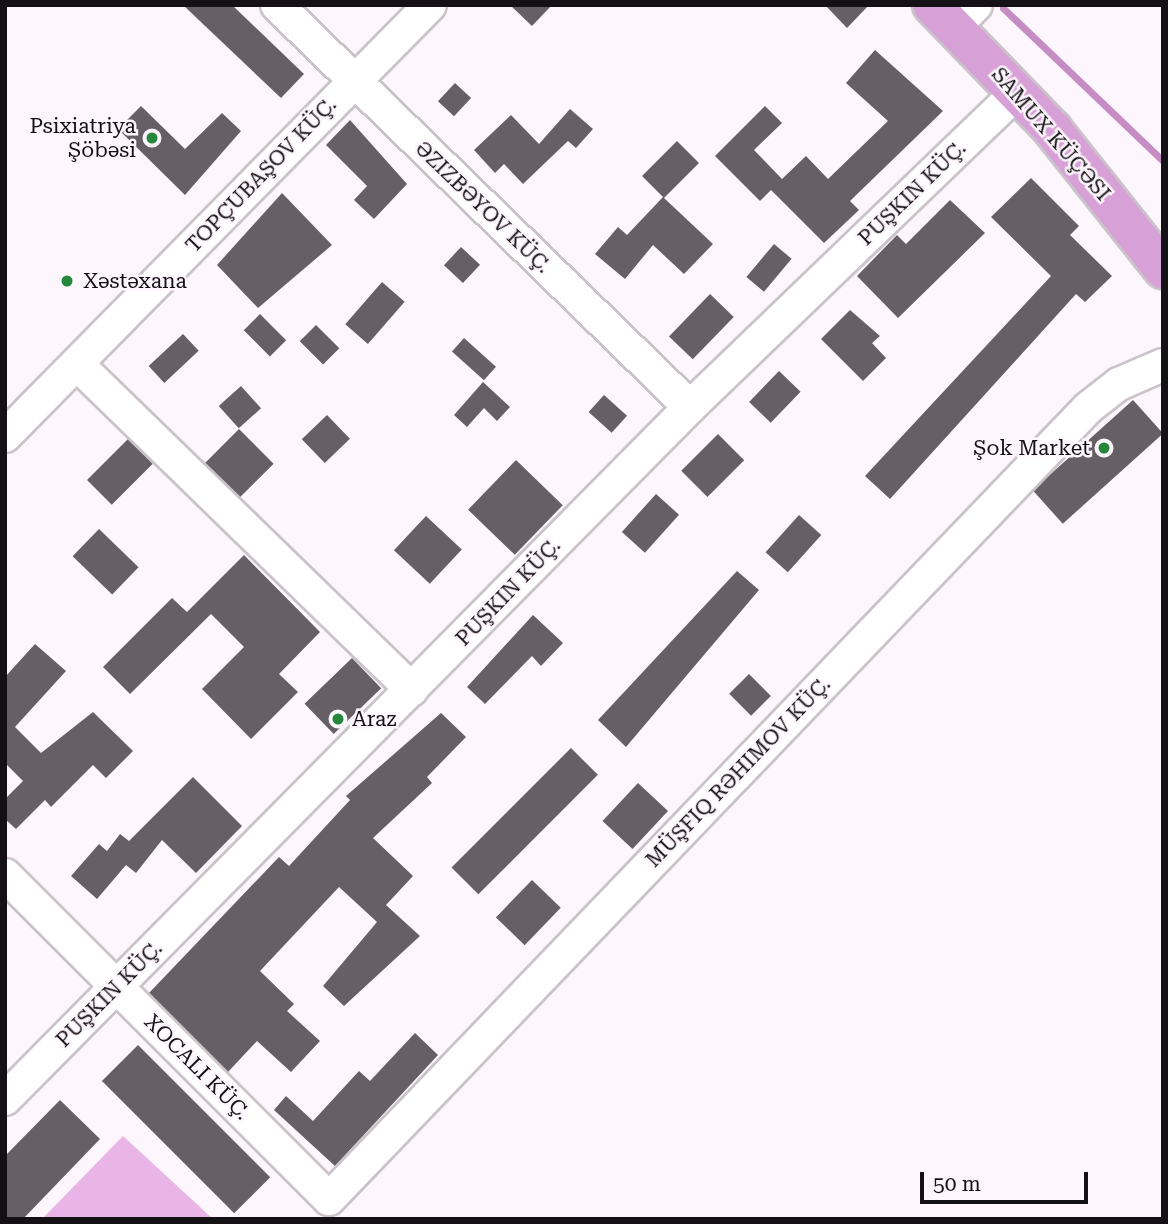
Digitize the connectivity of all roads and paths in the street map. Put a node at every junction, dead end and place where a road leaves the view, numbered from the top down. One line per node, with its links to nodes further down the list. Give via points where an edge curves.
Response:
1 (277, 5): 4 (street, ƏZIZBƏYOV KÜÇ.)
2 (430, 5): 4 (street, TOPÇUBAŞOV KÜÇ.)
3 (954, 13): 5 (main road, SAMUX KÜÇƏSI)
4 (354, 81): 7 (street, TOPÇUBAŞOV KÜÇ.); 9 (street, ƏZIZBƏYOV KÜÇ.)
5 (1018, 91): 6 (main road, SAMUX KÜÇƏSI); 9 (street, PUŞKIN KÜÇ.)
6 (1163, 269)
7 (76, 364): 10 (street, TOPÇUBAŞOV KÜÇ.); 11 (street)
8 (1163, 365): 13 (street, MÜŞFIQ RƏHIMOV KÜÇ., via 1119,384 1088,408 329,1199)
9 (690, 407): 11 (street, PUŞKIN KÜÇ.)
10 (5, 436)
11 (412, 690): 13 (street, PUŞKIN KÜÇ.)
12 (5, 875): 13 (street)
13 (116, 986): 14 (street, PUŞKIN KÜÇ.)
14 (5, 1099)

